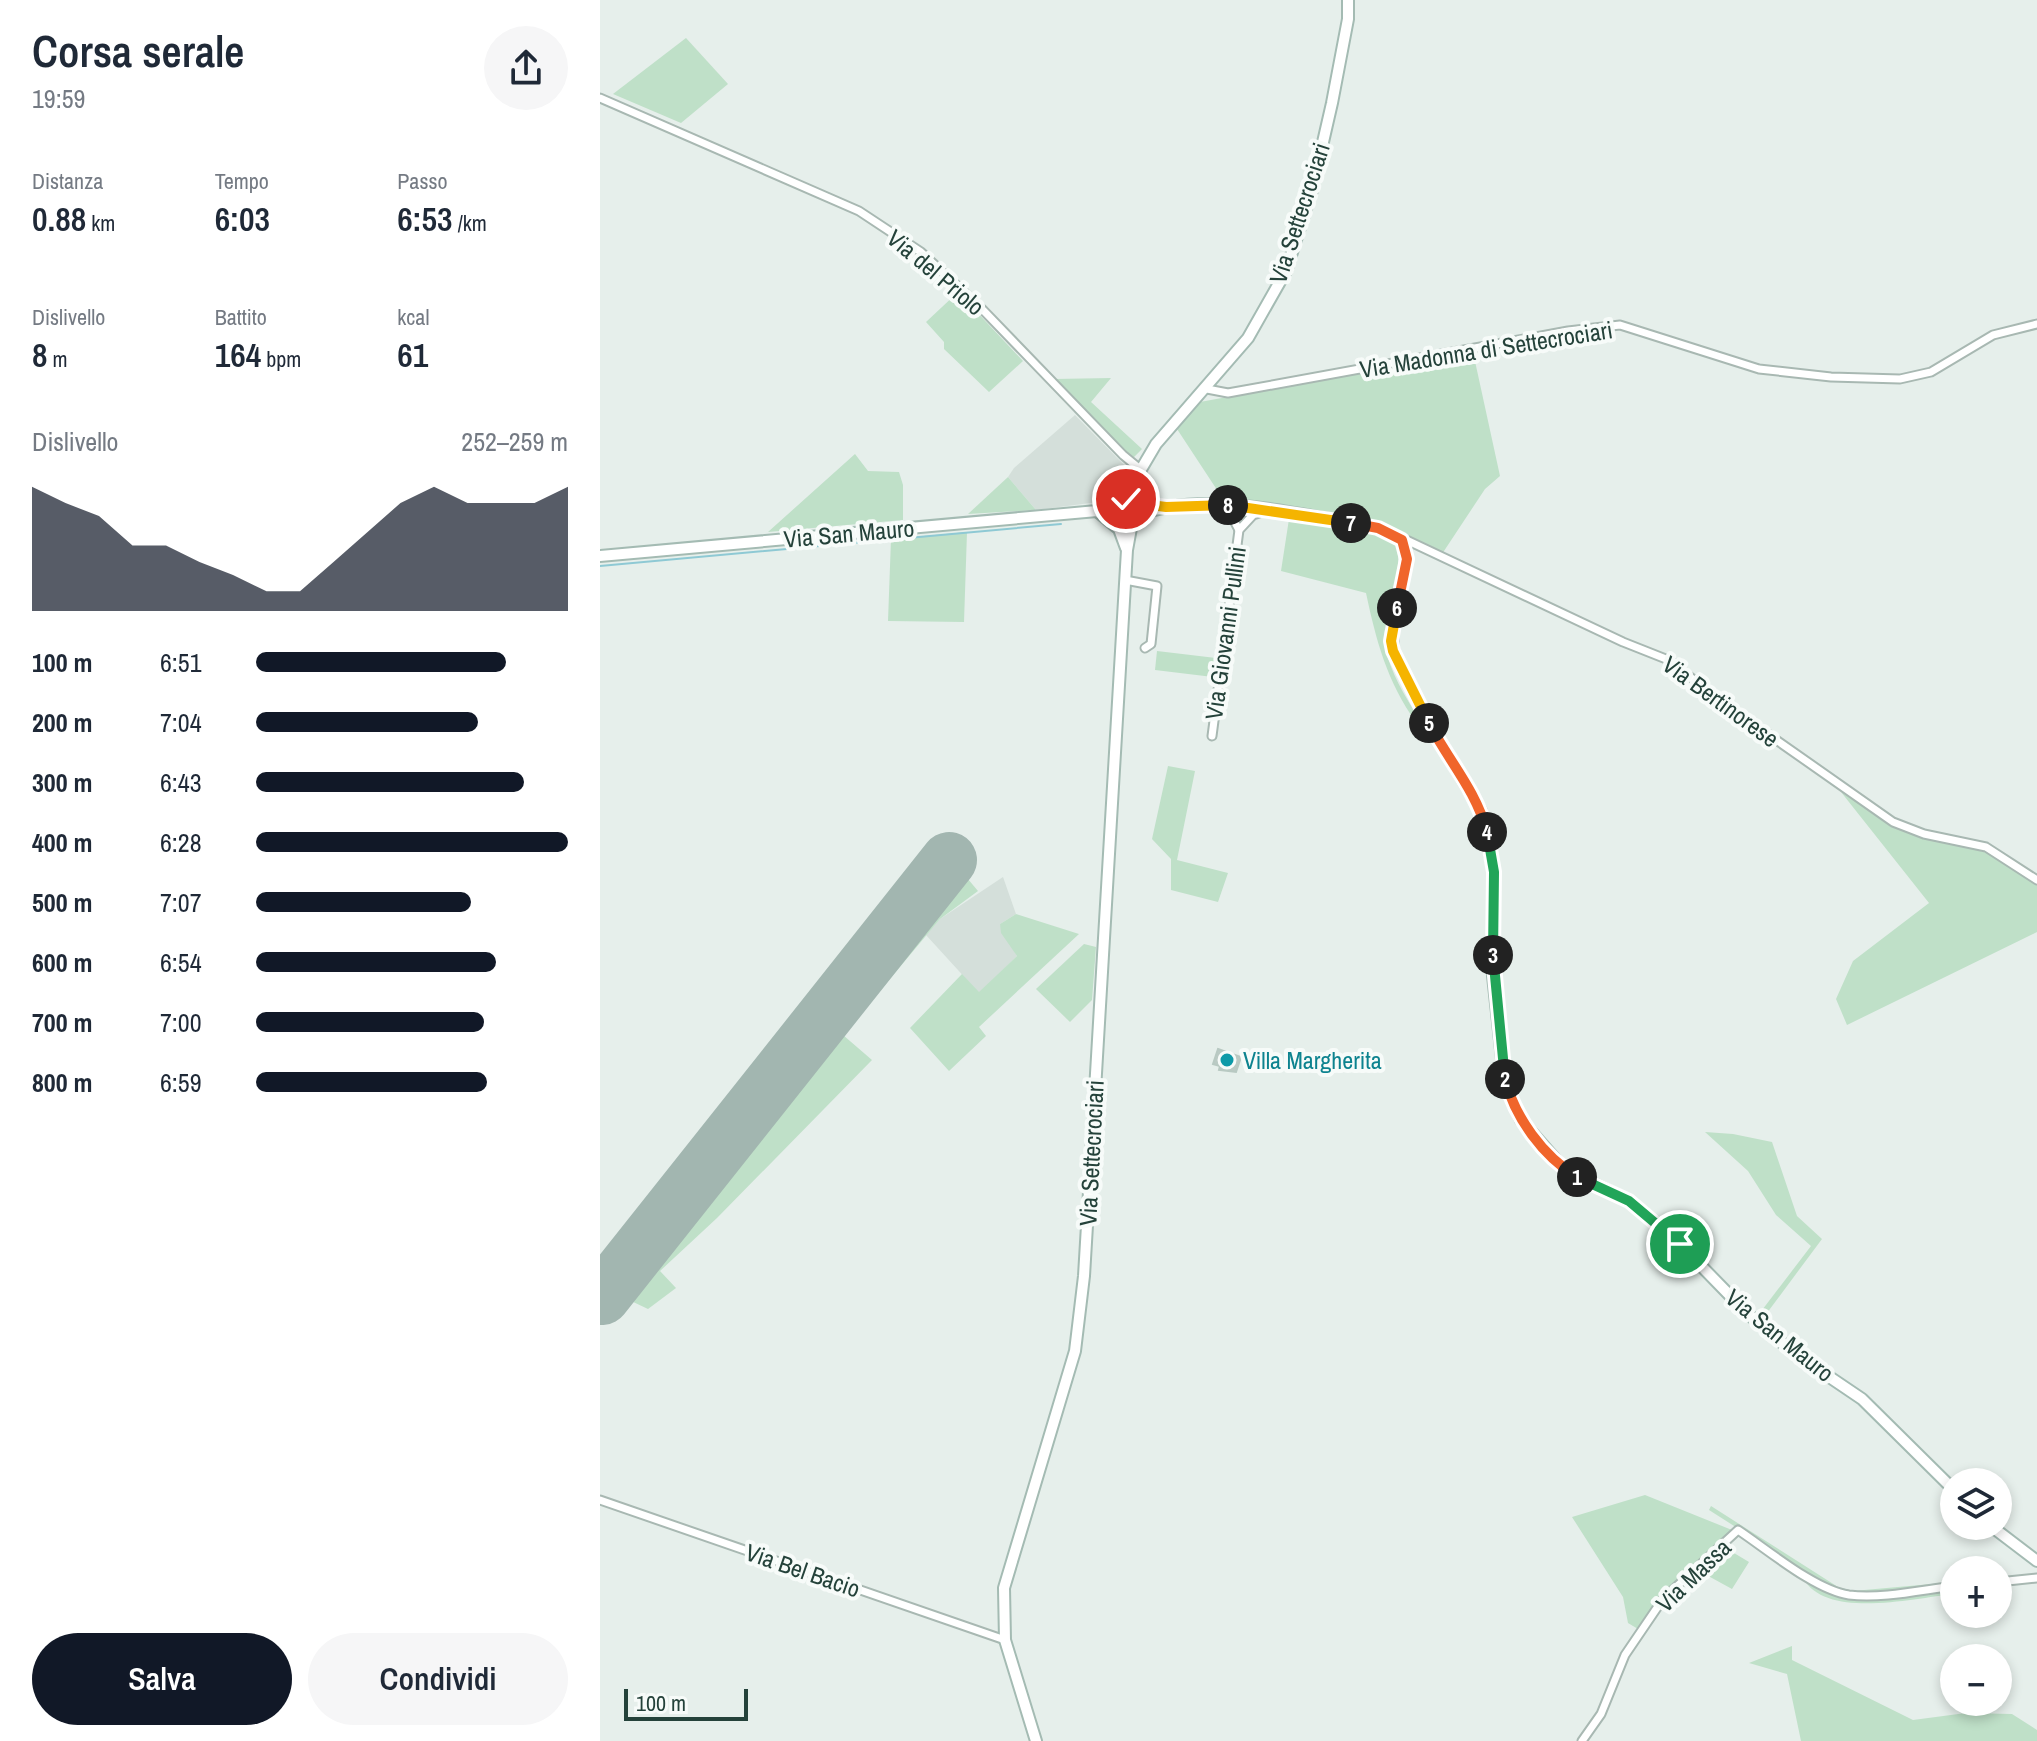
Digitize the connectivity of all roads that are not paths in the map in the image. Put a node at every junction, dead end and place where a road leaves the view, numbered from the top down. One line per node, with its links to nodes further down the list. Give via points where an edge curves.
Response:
1 (1348, 0): 4 (main road, Via Settecrociari, via 1332,103 1286,271 1248,338)
2 (600, 98): 5 (street, Via del Priolo, via 859,211 921,252)
3 (2037, 324): 4 (street, Via Madonna di Settecrociari, via 1993,335 1931,372 1900,379 1759,369 1620,325 1228,393)
4 (1207, 389): 5 (main road, Via Settecrociari, via 1156,444)
5 (1138, 473): 8 (main road, Via Settecrociari)
6 (1219, 504): 7 (main road, Via San Mauro); 8 (main road, Via San Mauro); 11 (street, Via Giovanni Pullini)
7 (1242, 507): 10 (main road, Via San Mauro); 11 (street, Via Giovanni Pullini)
8 (1127, 509): 9 (main road, Via San Mauro); 13 (main road, Via Settecrociari)
9 (1097, 511): 13 (main road, via 1119,529); 14 (main road, Via San Mauro)
10 (1267, 511): 11 (street, Via Giovanni Pullini); 12 (main road, Via San Mauro)
11 (1240, 525): 17 (street, Via Giovanni Pullini)
12 (1394, 534): 18 (street, Via Bertinorese, via 1671,661 1893,822 1986,847); 19 (main road, Via San Mauro, via 1402,540 1407,559 1392,630 1393,651 1471,791 1487,833 1494,872 1493,976 1503,1068 1521,1120 1564,1169 1629,1201 1669,1233 1747,1313 1862,1399)
13 (1127, 550): 15 (main road, Via Settecrociari)
14 (600, 556)
15 (1125, 580): 16 (street, via 1157,586 1151,644); 26 (main road, Via Settecrociari, via 1084,1276 1075,1351 1004,1588)
16 (1145, 648)
17 (1212, 736)
18 (2037, 880)
19 (1940, 1476)
20 (600, 1500): 26 (street, Via Bel Bacio)
21 (2009, 1540): 22 (main road)
22 (2037, 1561)
23 (2037, 1578): 24 (street)
24 (2012, 1581)
25 (1940, 1587): 28 (street, Via Massa, via 1842,1593 1738,1530 1663,1599 1625,1655 1601,1714)
26 (1005, 1640): 27 (main road, Via Settecrociari)
27 (1036, 1741)
28 (1582, 1741)

